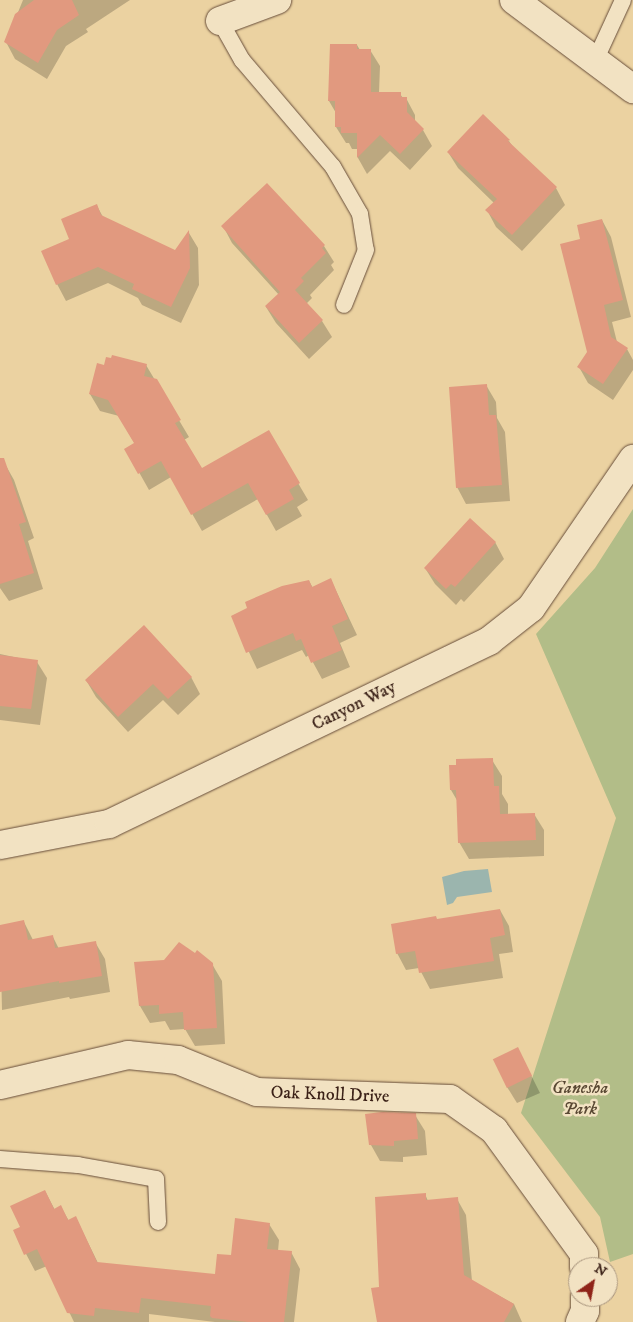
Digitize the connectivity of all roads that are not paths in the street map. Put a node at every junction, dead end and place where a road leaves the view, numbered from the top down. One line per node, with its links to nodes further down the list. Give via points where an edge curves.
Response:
1 (277, 0): 4 (street)
2 (514, 0): 5 (street)
3 (623, 0): 5 (lane)
4 (220, 21): 7 (lane, via 242,60 333,167 360,214 366,250)
5 (595, 61): 6 (street)
6 (633, 89)
7 (344, 305)
8 (633, 459): 9 (street, Canyon Way, via 531,608 489,641 109,824)
9 (0, 845)
10 (0, 1086): 13 (street, Oak Knoll Drive, via 128,1055 178,1060 257,1092 450,1099 494,1130)
11 (0, 1159): 12 (lane, via 78,1165 156,1179)
12 (158, 1222)
13 (584, 1257)
14 (585, 1307): 15 (street)
15 (580, 1322)

